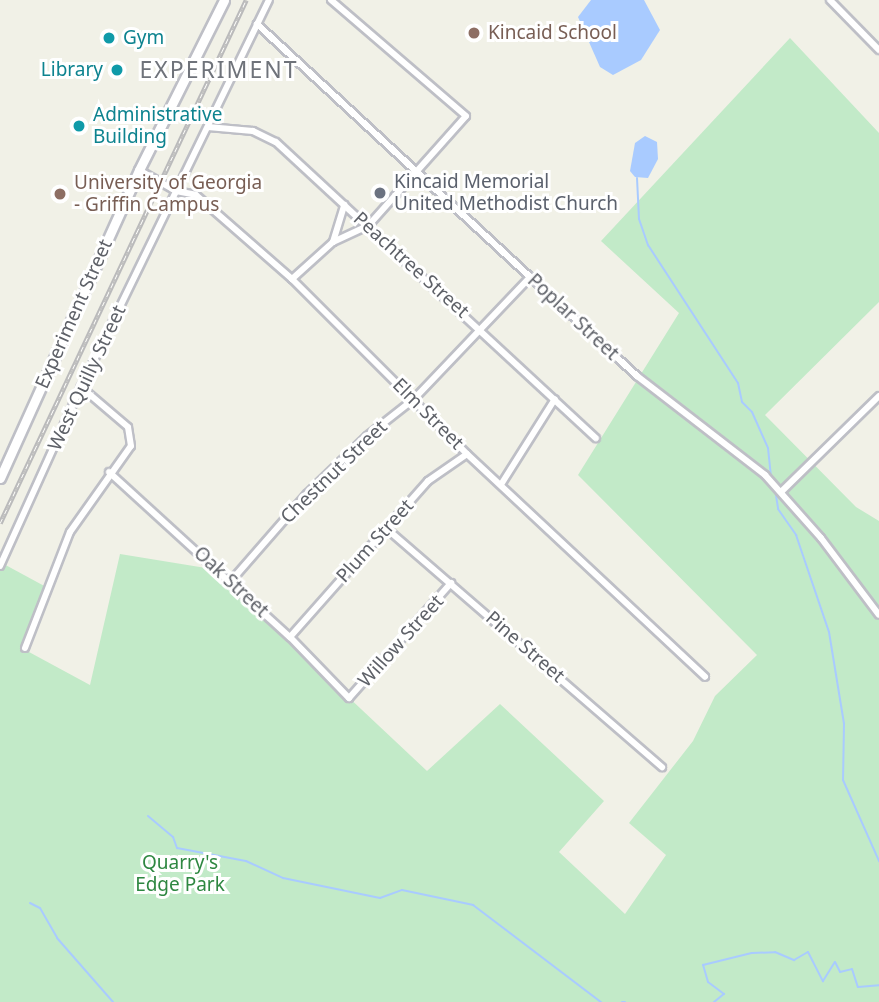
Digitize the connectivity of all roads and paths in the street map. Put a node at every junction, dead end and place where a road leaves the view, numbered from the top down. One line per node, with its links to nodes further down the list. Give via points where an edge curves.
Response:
1 (224, 0): 8 (main road, Experiment Street)
2 (269, 0): 5 (street, West Quilly Street)
3 (331, 0): 9 (street, via 466,116)
4 (830, 0): 6 (street)
5 (257, 24): 7 (street, West Quilly Street); 9 (street, Poplar Street)
6 (879, 50)
7 (208, 127): 10 (street, West Quilly Street); 11 (street, Peachtree Street, via 266,135)
8 (139, 170): 10 (street, Elm Street); 24 (main road, Experiment Street)
9 (418, 173): 12 (street); 14 (street, Poplar Street)
10 (177, 191): 15 (street, Elm Street, via 196,195); 17 (street, West Quilly Street)
11 (344, 205): 12 (street, Peachtree Street); 13 (street)
12 (368, 226): 13 (street); 16 (street, Peachtree Street)
13 (333, 242): 15 (street)
14 (530, 278): 16 (street, Chestnut Street); 26 (street, Poplar Street, via 637,376 749,460)
15 (292, 279): 19 (street, Elm Street)
16 (482, 330): 19 (street, Chestnut Street); 20 (street, Peachtree Street)
17 (81, 387): 23 (street, via 128,427 132,438 131,446); 28 (street, West Quilly Street)
18 (879, 396): 26 (street)
19 (414, 399): 22 (street, Elm Street); 29 (street, Chestnut Street, via 367,436 307,494)
20 (555, 399): 21 (street, Peachtree Street); 25 (street)
21 (596, 438)
22 (467, 454): 25 (street, Elm Street); 27 (street, Plum Street, via 428,481)
23 (109, 472): 29 (street, Oak Street); 33 (street, via 70,532)
24 (0, 478)
25 (502, 483): 34 (street, Elm Street)
26 (782, 491): 31 (street, Poplar Street)
27 (387, 529): 30 (street, Pine Street); 32 (street, Plum Street)
28 (0, 566)
29 (231, 581): 32 (street, Oak Street)
30 (451, 583): 35 (street, Willow Street); 36 (street, Pine Street)
31 (879, 615)
32 (290, 637): 35 (street, Oak Street)
33 (25, 648)
34 (705, 677)
35 (349, 698)
36 (662, 767)

